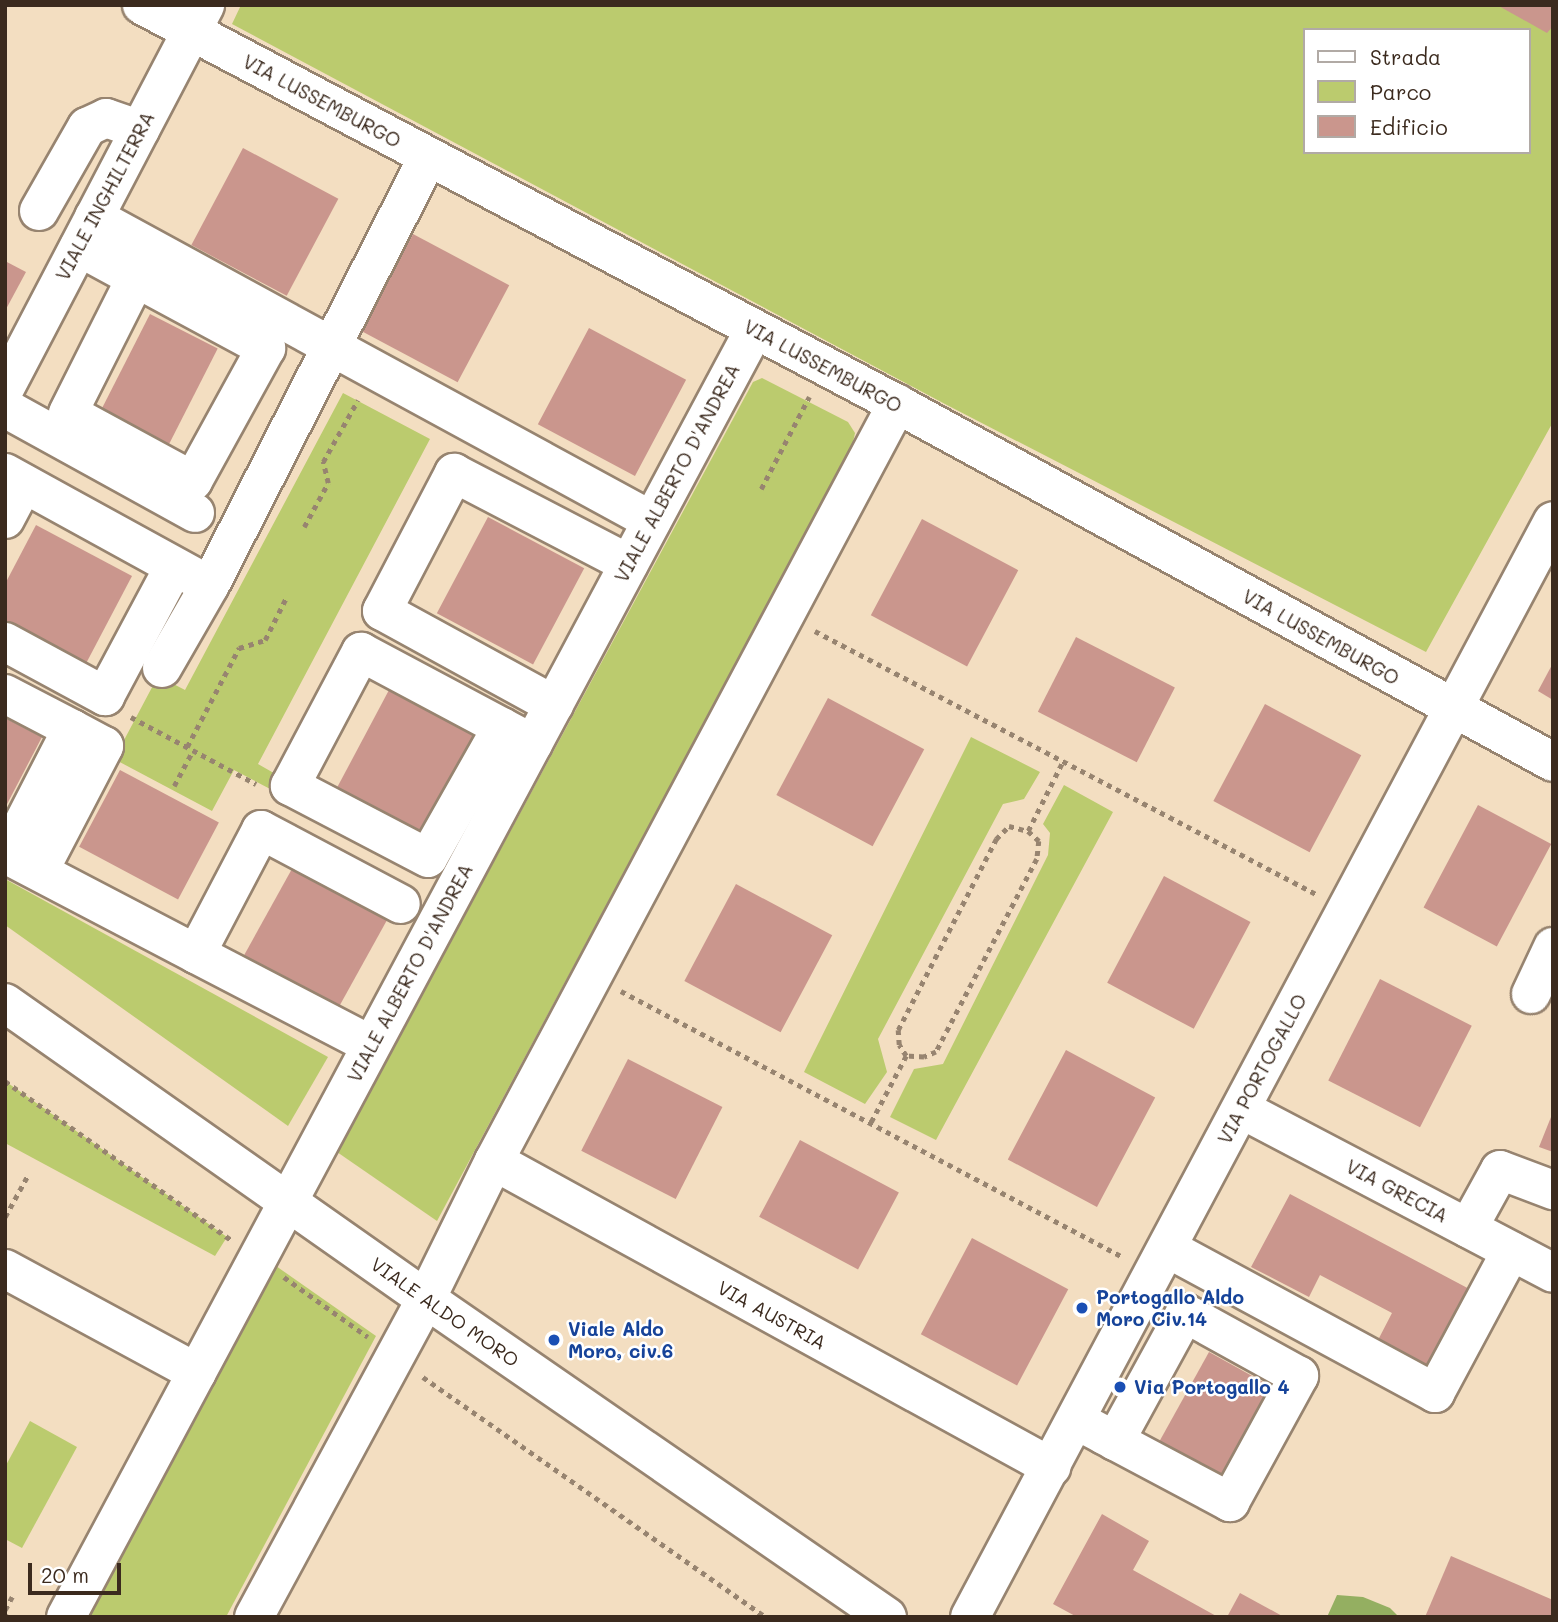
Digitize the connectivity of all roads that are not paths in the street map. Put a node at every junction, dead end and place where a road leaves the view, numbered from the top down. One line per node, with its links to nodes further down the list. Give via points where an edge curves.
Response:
1 (142, 5): 2 (street, VIA LUSSEMBURGO)
2 (198, 19): 3 (street, VIALE INGHILTERRA); 4 (street, VIA LUSSEMBURGO)
3 (140, 130): 5 (street, via 106,118 87,127); 6 (street, VIALE INGHILTERRA)
4 (428, 157): 8 (street, VIA LUSSEMBURGO); 9 (street)
5 (39, 211)
6 (86, 232): 7 (street); 9 (street); 10 (street, VIALE INGHILTERRA)
7 (136, 278): 7 (street, via 266,348 193,481 68,413)
8 (754, 330): 11 (street, VIA LUSSEMBURGO); 16 (street, VIALE ALBERTO D'ANDREA)
9 (331, 346): 16 (street); 20 (street)
10 (5, 388)
11 (897, 404): 27 (street, VIA LUSSEMBURGO); 38 (street)
12 (5, 408): 14 (street)
13 (15, 478): 15 (street); 19 (street)
14 (195, 513)
15 (5, 519)
16 (652, 521): 18 (street, VIALE ALBERTO D'ANDREA)
17 (1553, 521): 27 (street, VIA PORTOGALLO)
18 (629, 564): 21 (street, via 454,473); 26 (street, VIALE ALBERTO D'ANDREA)
19 (174, 566): 20 (street); 22 (street, via 105,695)
20 (210, 585): 24 (street)
21 (382, 611): 23 (street); 26 (street)
22 (5, 642)
23 (361, 652): 28 (street); 28 (street, via 290,786 428,858)
24 (162, 668)
25 (5, 694): 30 (street, via 104,746)
26 (554, 705): 28 (street, VIALE ALBERTO D'ANDREA)
27 (1451, 708): 29 (street, VIA LUSSEMBURGO); 37 (street, VIA PORTOGALLO)
28 (517, 736): 36 (street, VIALE ALBERTO D'ANDREA)
29 (1553, 762)
30 (17, 860): 33 (street)
31 (401, 904): 33 (street, via 261,830)
32 (1553, 947): 34 (street)
33 (196, 954): 36 (street)
34 (1531, 994)
35 (5, 1003): 40 (street, VIALE ALDO MORO)
36 (371, 1045): 40 (street, VIALE ALBERTO D'ANDREA)
37 (1241, 1109): 41 (street, VIA GRECIA); 42 (street, VIA PORTOGALLO)
38 (494, 1161): 46 (street); 50 (street, VIA AUSTRIA)
39 (1553, 1190): 41 (street, via 1500,1170)
40 (288, 1202): 46 (street, VIALE ALDO MORO); 47 (street, VIALE ALBERTO D'ANDREA)
41 (1468, 1228): 43 (street, VIA GRECIA)
42 (1167, 1248): 43 (street, via 1435,1393); 48 (street, VIA PORTOGALLO)
43 (1511, 1251): 45 (street, VIA GRECIA)
44 (5, 1269): 47 (street)
45 (1553, 1273)
46 (426, 1299): 52 (street); 53 (street, VIALE ALDO MORO)
47 (197, 1373): 51 (street, VIALE ALBERTO D'ANDREA)
48 (1076, 1420): 49 (street); 50 (street, VIA PORTOGALLO)
49 (1115, 1441): 49 (street, via 1185,1313 1299,1376 1230,1502)
50 (1051, 1467): 54 (street, VIA PORTOGALLO)
51 (66, 1617)
52 (254, 1617)
53 (887, 1617)
54 (970, 1617)

